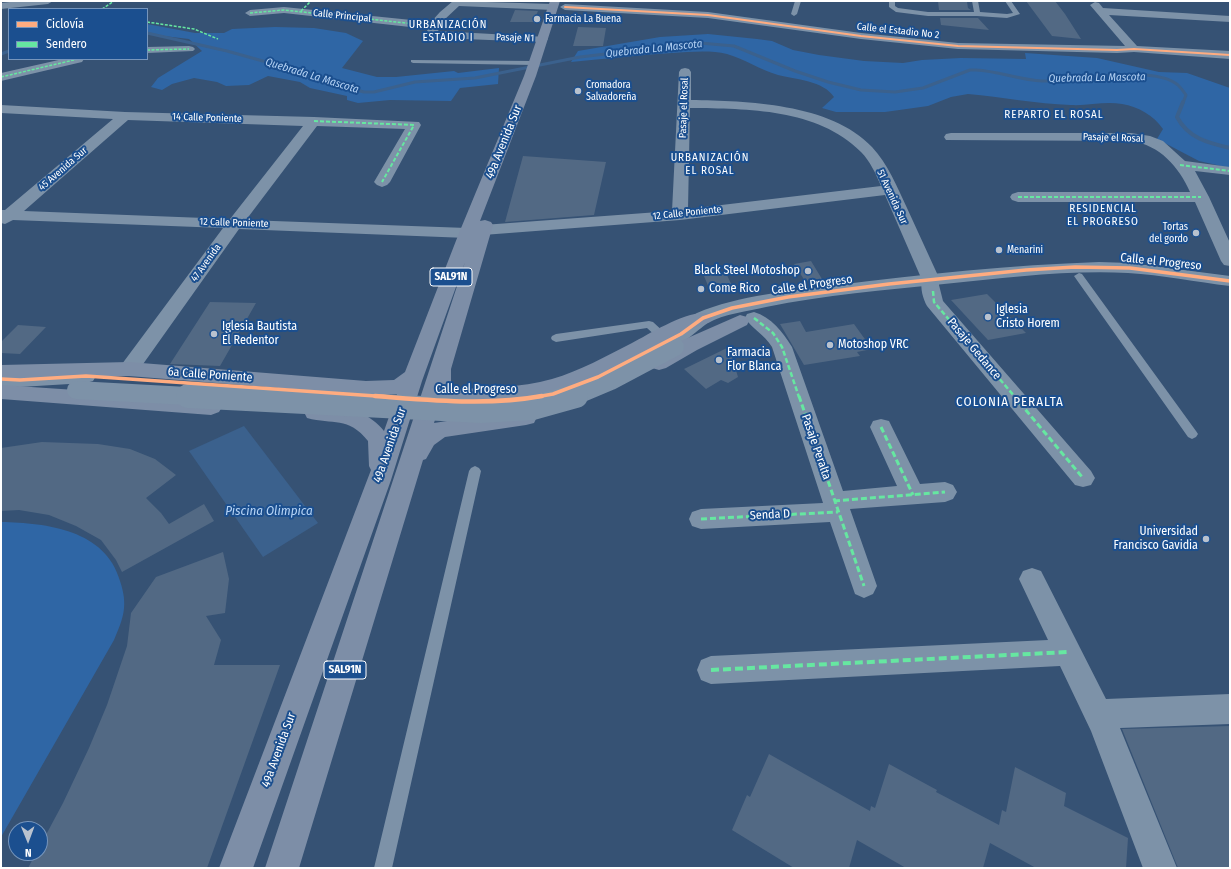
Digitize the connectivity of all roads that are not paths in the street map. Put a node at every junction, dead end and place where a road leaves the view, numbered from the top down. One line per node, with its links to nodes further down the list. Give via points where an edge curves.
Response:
1 (48, 1): 10 (street)
2 (311, 1): 11 (street)
3 (798, 1): 14 (lane)
4 (892, 1): 15 (lane, via 892,7 901,12)
5 (975, 1): 15 (lane)
6 (1008, 1): 15 (lane, via 1017,14)
7 (1092, 1): 12 (street)
8 (554, 4): 17 (street, via 457,3 453,4); 18 (main road, 49a Avenida Sur / SAL91N)
9 (566, 4): 20 (street, Calle el Estadio No 2, via 708,15 861,36 958,46); 25 (main road, 49a Avenida Sur / SAL91N)
10 (1, 6)
11 (301, 11): 13 (street, Calle Principal); 17 (street, Calle Principal)
12 (1101, 11): 16 (street); 20 (street)
13 (250, 13)
14 (794, 14)
15 (977, 14)
16 (1230, 20)
17 (434, 26): 18 (street, Pasaje N1, via 432,33 437,35)
18 (542, 39): 25 (main road, 49a Avenida Sur / SAL91N)
19 (189, 49): 21 (street)
20 (1134, 49): 22 (street, Calle el Estadio No 2)
21 (148, 50)
22 (1230, 55)
23 (74, 60): 27 (street)
24 (412, 61): 25 (lane)
25 (536, 68): 42 (main road, 49a Avenida Sur / SAL91N)
26 (685, 72): 28 (street, Pasaje el Rosal)
27 (1, 77)
28 (684, 104): 36 (street, 51 Avenida Sur, via 772,108 820,121 848,134 867,150 882,172); 39 (street, Pasaje el Rosal)
29 (1, 109): 30 (street, 14 Calle Poniente)
30 (125, 116): 31 (street, 14 Calle Poniente); 40 (street, 45 Avenida Sur)
31 (314, 121): 35 (street, 14 Calle Poniente, via 414,125); 41 (street, 47 Avenida)
32 (951, 137): 33 (street, Pasaje el Rosal, via 1138,138 1158,144)
33 (1180, 165): 34 (street); 38 (street, Pasaje el Rosal, via 1193,180)
34 (1230, 171)
35 (382, 182)
36 (889, 190): 39 (street, 12 Calle Poniente); 46 (street, 51 Avenida Sur)
37 (1018, 197): 38 (street)
38 (1201, 197): 43 (street, Pasaje el Rosal)
39 (680, 215): 42 (street, 12 Calle Poniente)
40 (4, 218): 41 (street, 12 Calle Poniente)
41 (235, 223): 42 (street, 12 Calle Poniente); 53 (street, 47 Avenida)
42 (475, 231): 52 (main road, 49a Avenida Sur / SAL91N); 55 (main road, 49a Avenida Sur / SAL91N)
43 (1228, 254)
44 (1079, 276): 46 (street, Calle el Progreso); 47 (street, Calle el Progreso, via 1173,279); 64 (lane)
45 (1230, 281): 46 (street, Calle el Progreso, via 1130,268 1099,267 1026,270)
46 (932, 286): 48 (street, Calle el Progreso, via 889,284 788,297 732,308); 49 (street, Calle el Progreso); 67 (street, Pasaje Gedance, via 934,302)
47 (1230, 287)
48 (703, 318): 51 (main road, via 677,327)
49 (747, 319): 51 (street, Calle el Progreso); 62 (main road, via 690,344 619,384 589,396 527,416 488,424); 71 (street, Pasaje Peralta, via 773,333 782,347)
50 (556, 338): 51 (lane, via 649,324)
51 (668, 341): 59 (main road, via 554,386 510,394); 60 (street, Calle el Progreso, bridge, via 601,385 544,406 486,412)
52 (442, 364): 59 (main road, via 439,386 441,391 455,398); 65 (main road, 49a Avenida Sur / SAL91N)
53 (129, 369): 54 (main road); 57 (main road)
54 (1, 372)
55 (414, 376): 57 (main road, via 399,387); 68 (main road, 49a Avenida Sur / SAL91N)
56 (11, 380): 60 (street, 6a Calle Poniente, bridge)
57 (366, 388): 61 (main road, via 376,395 378,400 373,411)
58 (1, 392): 61 (main road, via 337,414)
59 (473, 397): 62 (main road, via 460,402 452,412 454,422)
60 (415, 404)
61 (359, 419): 68 (main road, via 369,426 379,440)
62 (459, 426): 65 (main road, via 439,430 426,440)
63 (881, 427): 70 (street)
64 (1192, 434)
65 (408, 471): 80 (main road, 49a Avenida Sur / SAL91N)
66 (475, 471): 81 (lane)
67 (1083, 478)
68 (379, 480): 79 (main road, 49a Avenida Sur / SAL91N)
69 (945, 492): 70 (street, Senda D)
70 (912, 495): 71 (street, Senda D)
71 (836, 506): 72 (street, Senda D); 74 (street, Pasaje Peralta)
72 (701, 519)
73 (1032, 579): 75 (street)
74 (864, 586)
75 (1068, 652): 76 (street); 78 (street)
76 (711, 670)
77 (1230, 709): 78 (street)
78 (1098, 714): 82 (street)
79 (236, 868)
80 (282, 868)
81 (383, 868)
82 (1160, 868)

